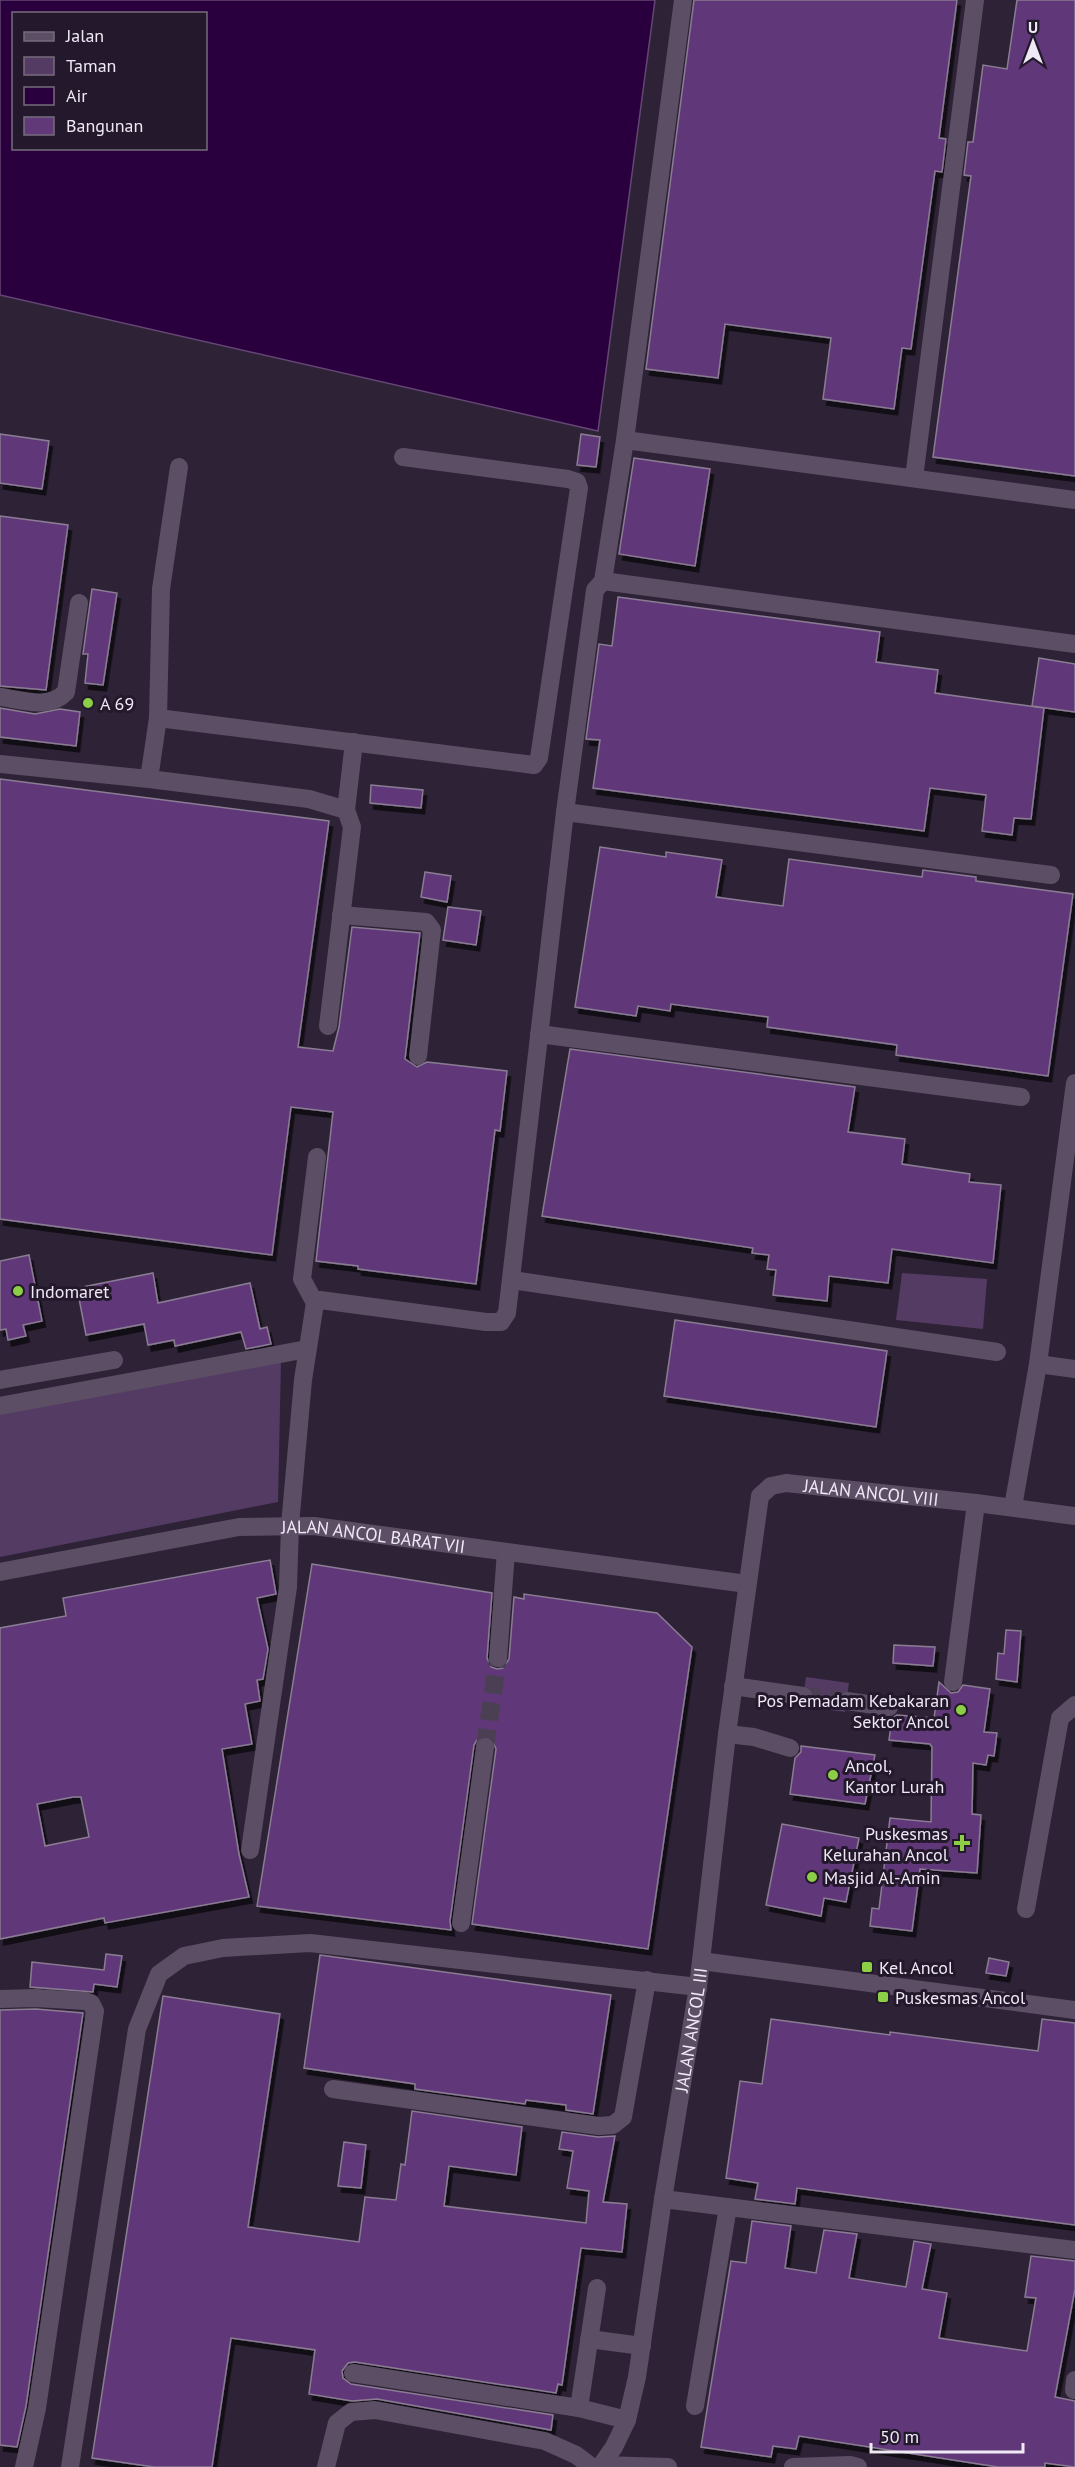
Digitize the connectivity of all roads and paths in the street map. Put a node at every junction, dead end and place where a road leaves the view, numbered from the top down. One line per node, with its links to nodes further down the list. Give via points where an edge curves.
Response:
1 (683, 0): 3 (street)
2 (975, 0): 6 (street)
3 (625, 440): 6 (street); 8 (street)
4 (403, 457): 13 (street, via 577,482 539,758 534,765)
5 (179, 467): 12 (street, via 161,589)
6 (914, 478): 7 (street)
7 (1075, 500)
8 (603, 581): 10 (street); 17 (street, via 595,590)
9 (79, 603): 11 (street, via 66,692 48,703)
10 (1075, 644)
11 (0, 697)
12 (158, 718): 13 (street); 15 (street)
13 (354, 742): 16 (street)
14 (0, 764): 15 (street)
15 (149, 779): 16 (street, via 309,799)
16 (346, 810): 19 (street, via 352,827)
17 (565, 812): 18 (street); 21 (street)
18 (1050, 874)
19 (341, 915): 20 (street); 22 (street, via 430,925)
20 (328, 1026)
21 (539, 1034): 24 (street); 26 (street)
22 (418, 1056)
23 (1075, 1083): 31 (street)
24 (1021, 1097)
25 (317, 1157): 27 (street, via 302,1280)
26 (512, 1280): 27 (street, via 507,1313 501,1322 320,1300); 29 (street)
27 (315, 1303): 28 (street)
28 (307, 1349): 34 (street); 38 (street)
29 (997, 1352)
30 (114, 1360): 33 (street)
31 (1038, 1364): 32 (street); 36 (street)
32 (1075, 1369)
33 (0, 1380)
34 (0, 1406)
35 (976, 1503): 36 (street, JALAN ANCOL VIII); 41 (street, JALAN ANCOL VIII, via 786,1484 771,1486 760,1496); 43 (street)
36 (1013, 1507): 37 (street, JALAN ANCOL VIII)
37 (1075, 1516)
38 (291, 1525): 39 (street, JALAN ANCOL BARAT VII); 40 (street, JALAN ANCOL BARAT VII, via 239,1527); 52 (street, via 285,1615)
39 (506, 1552): 41 (street, JALAN ANCOL BARAT VII); 42 (street)
40 (0, 1572)
41 (747, 1584): 44 (street, JALAN ANCOL III)
42 (498, 1658)
43 (953, 1682)
44 (733, 1686): 45 (street); 49 (street, JALAN ANCOL III)
45 (803, 1696)
46 (847, 1701): 48 (street)
47 (1075, 1705): 53 (street, via 1060,1718)
48 (889, 1707)
49 (727, 1734): 51 (street); 55 (street, JALAN ANCOL III)
50 (485, 1747): 54 (street)
51 (790, 1748)
52 (250, 1850)
53 (1026, 1909)
54 (461, 1923)
55 (701, 1960): 57 (street, JALAN ANCOL III); 59 (street)
56 (647, 1980): 57 (street); 60 (street, via 623,2117 614,2125); 73 (street, via 310,1943 223,1948 184,1956 159,1974 136,2029)
57 (698, 1987): 61 (street, JALAN ANCOL III)
58 (0, 1999): 72 (street, via 85,2001 95,2011 37,2408)
59 (1075, 2010)
60 (333, 2089)
61 (663, 2199): 62 (street); 66 (street, JALAN ANCOL III)
62 (728, 2207): 63 (street); 68 (street)
63 (1075, 2250)
64 (597, 2288): 65 (street)
65 (589, 2339): 66 (street); 69 (street)
66 (642, 2346): 70 (street, JALAN ANCOL III)
67 (353, 2373): 69 (street)
68 (695, 2406)
69 (579, 2408): 70 (street)
70 (627, 2420): 71 (street, JALAN ANCOL III, via 614,2447)
71 (598, 2466): 74 (street, via 545,2441 375,2410 351,2412 337,2423); 75 (street)
72 (24, 2467)
73 (70, 2467)
74 (326, 2467)
75 (668, 2467)
76 (793, 2467): 77 (street)
77 (858, 2467)

